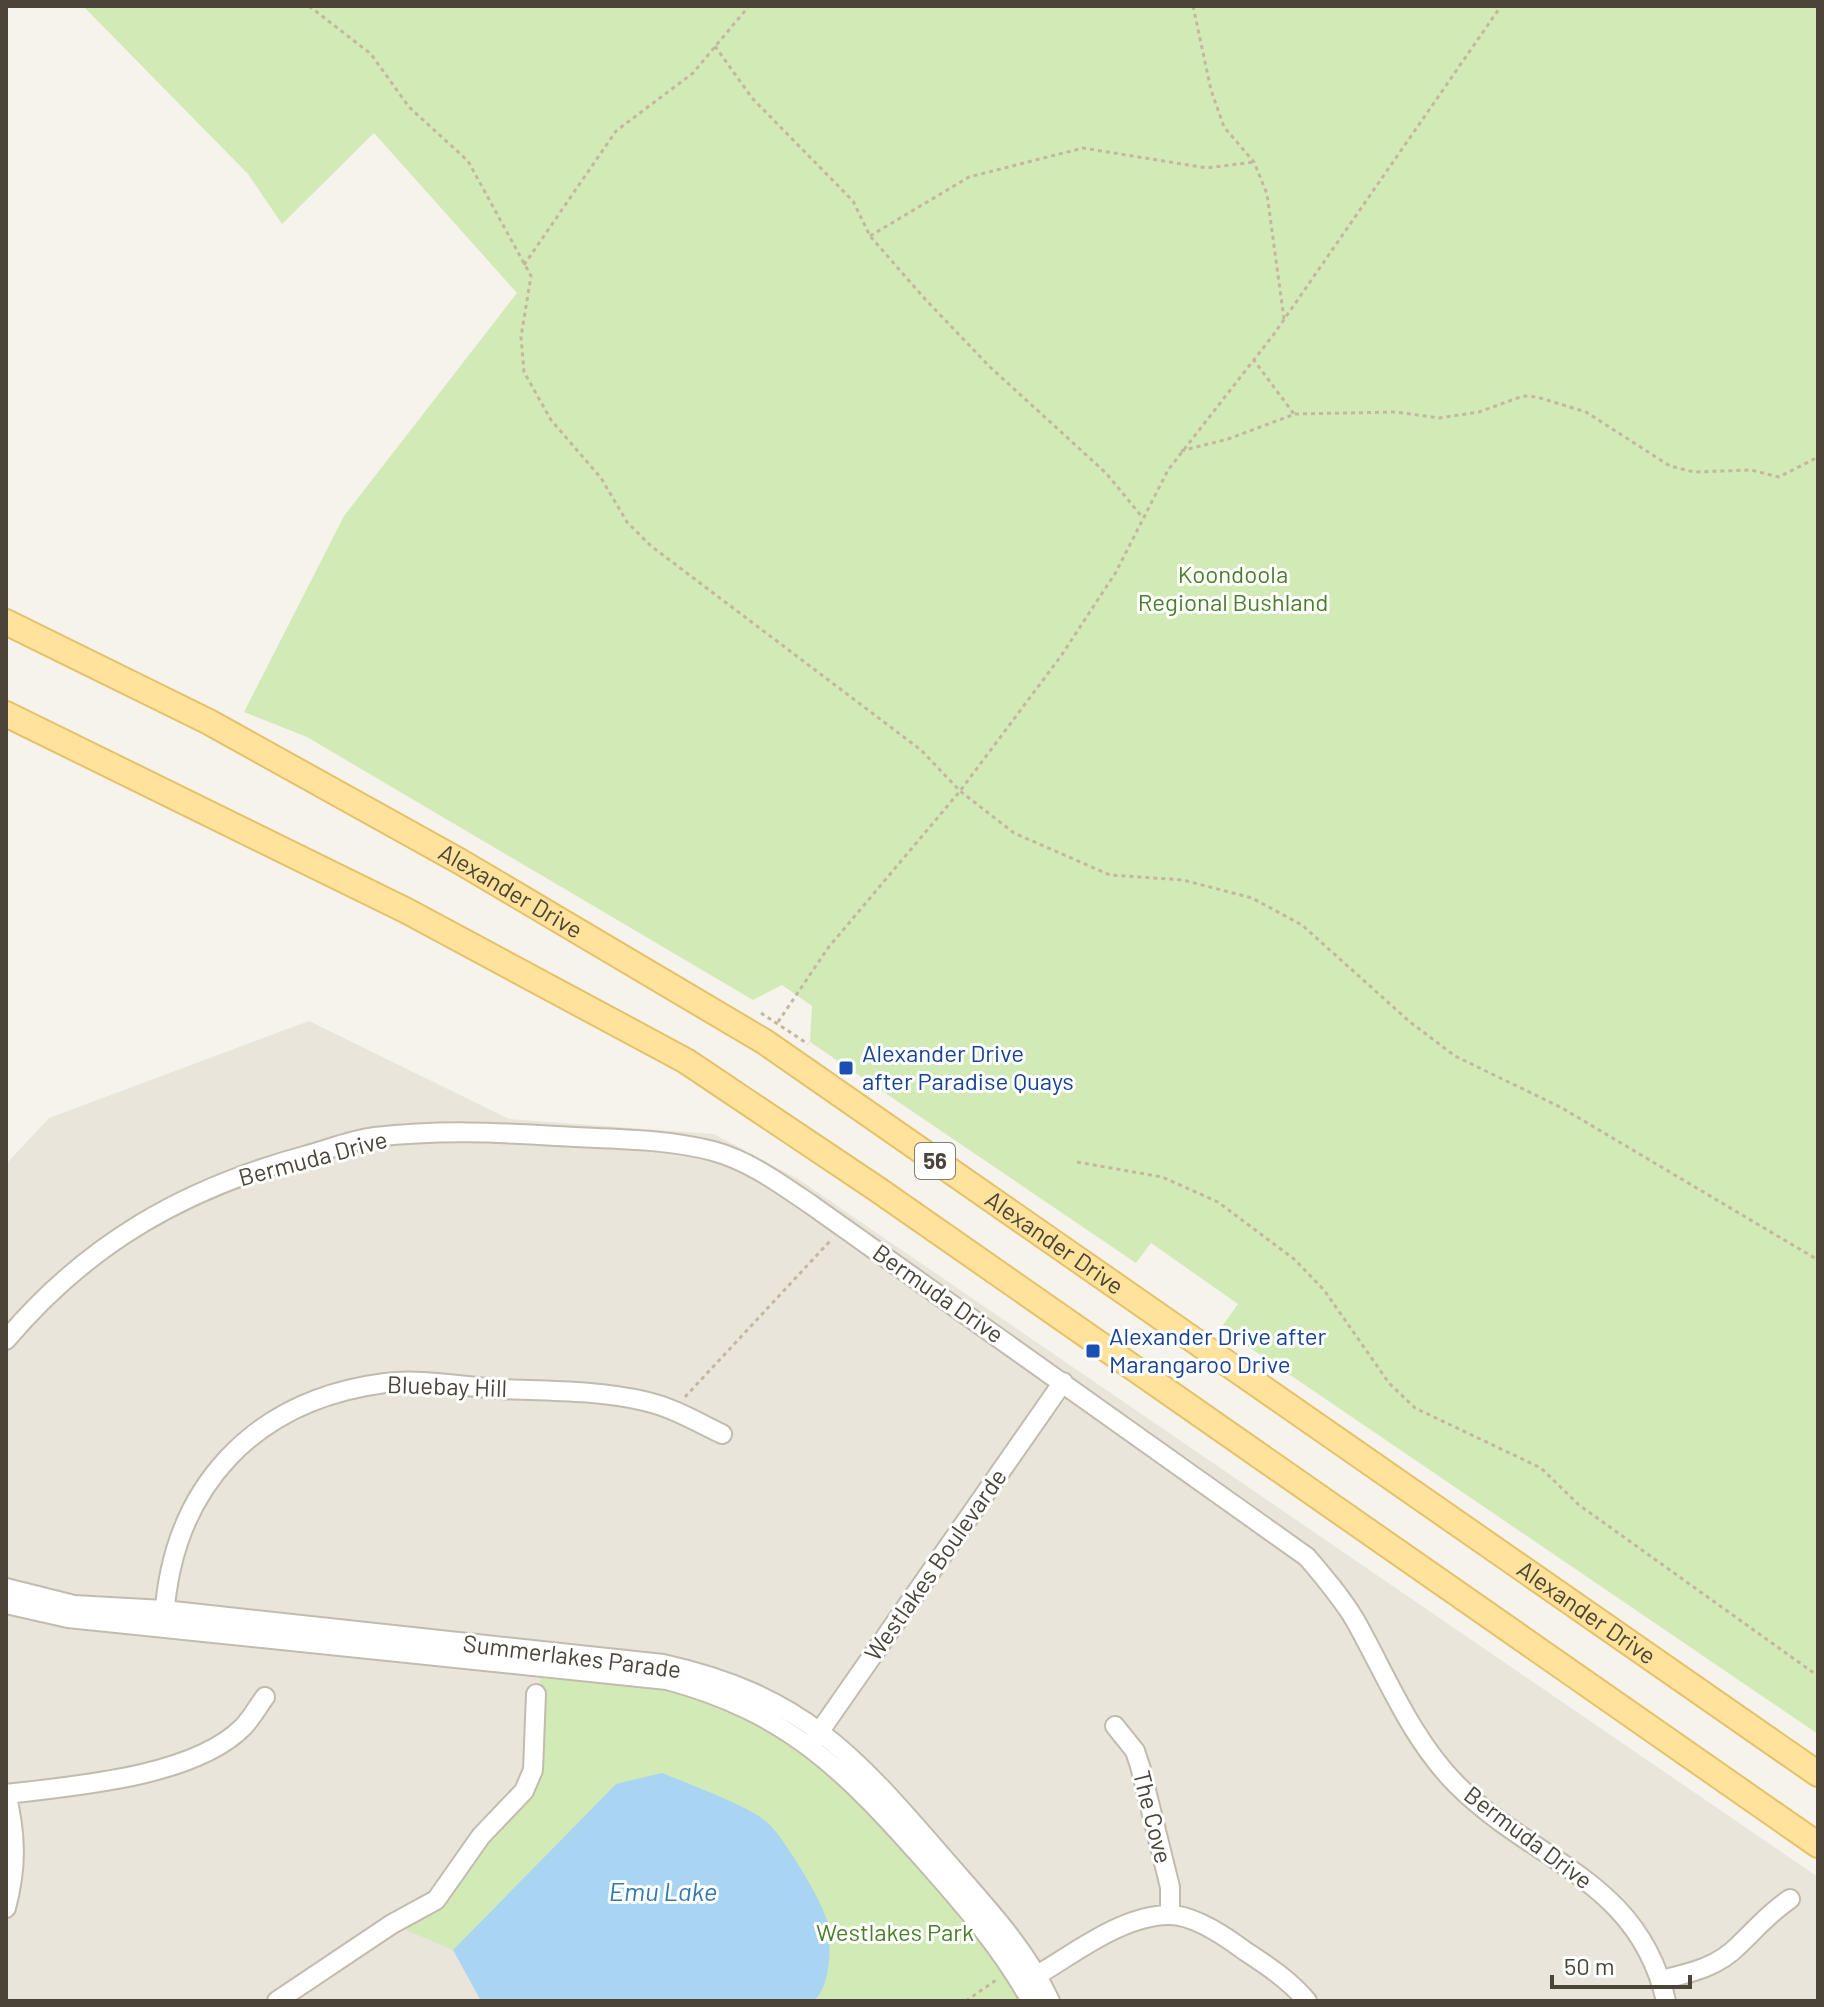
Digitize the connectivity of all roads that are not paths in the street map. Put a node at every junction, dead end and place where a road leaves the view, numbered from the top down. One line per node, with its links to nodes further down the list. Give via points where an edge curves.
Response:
1 (6, 622): 14 (main road, Alexander Drive / 56, via 209,722 765,1042)
2 (7, 715): 16 (main road, 56, via 407,911 686,1061)
3 (6, 1340): 4 (street, Bermuda Drive, via 92,1255 147,1218 203,1191 371,1138 460,1130 713,1151 771,1178)
4 (1063, 1382): 12 (street, Westlakes Boulevarde); 21 (street, Bermuda Drive, via 1307,1557 1353,1617 1430,1754 1478,1805 1625,1915 1647,1945)
5 (722, 1434): 8 (street, Bluebay Hill, via 645,1401 604,1395 389,1382 328,1393 277,1416 241,1443 216,1471 186,1524)
6 (6, 1588): 8 (street, Summerlakes Parade)
7 (6, 1604): 8 (street, Summerlakes Parade, via 68,1618)
8 (164, 1619): 12 (street, Summerlakes Parade, via 663,1664 756,1692); 13 (street, Summerlakes Parade, via 667,1680 744,1706)
9 (536, 1694): 22 (street, via 533,1770 524,1791 481,1836 436,1900)
10 (265, 1697): 15 (street, via 242,1728 205,1752 124,1780)
11 (1115, 1726): 19 (street, The Cove, via 1140,1766 1170,1887)
12 (820, 1731): 13 (street, Westlakes Boulevarde); 20 (street, Summerlakes Parade, via 882,1788 983,1904)
13 (809, 1747): 20 (street, Summerlakes Parade, via 873,1802)
14 (1818, 1774)
15 (6, 1794): 18 (street, via 15,1875)
16 (1818, 1845)
17 (1790, 1899): 21 (street, via 1722,1959 1700,1971)
18 (6, 1908)
19 (1170, 1914): 20 (street, via 1111,1932); 25 (street, via 1233,1942 1290,1982)
20 (1030, 1979): 23 (street, Summerlakes Parade); 24 (street, Summerlakes Parade)
21 (1661, 1980): 26 (street, Bermuda Drive)
22 (277, 2001)
23 (1031, 2001)
24 (1050, 2001)
25 (1307, 2001)
26 (1666, 2001)

